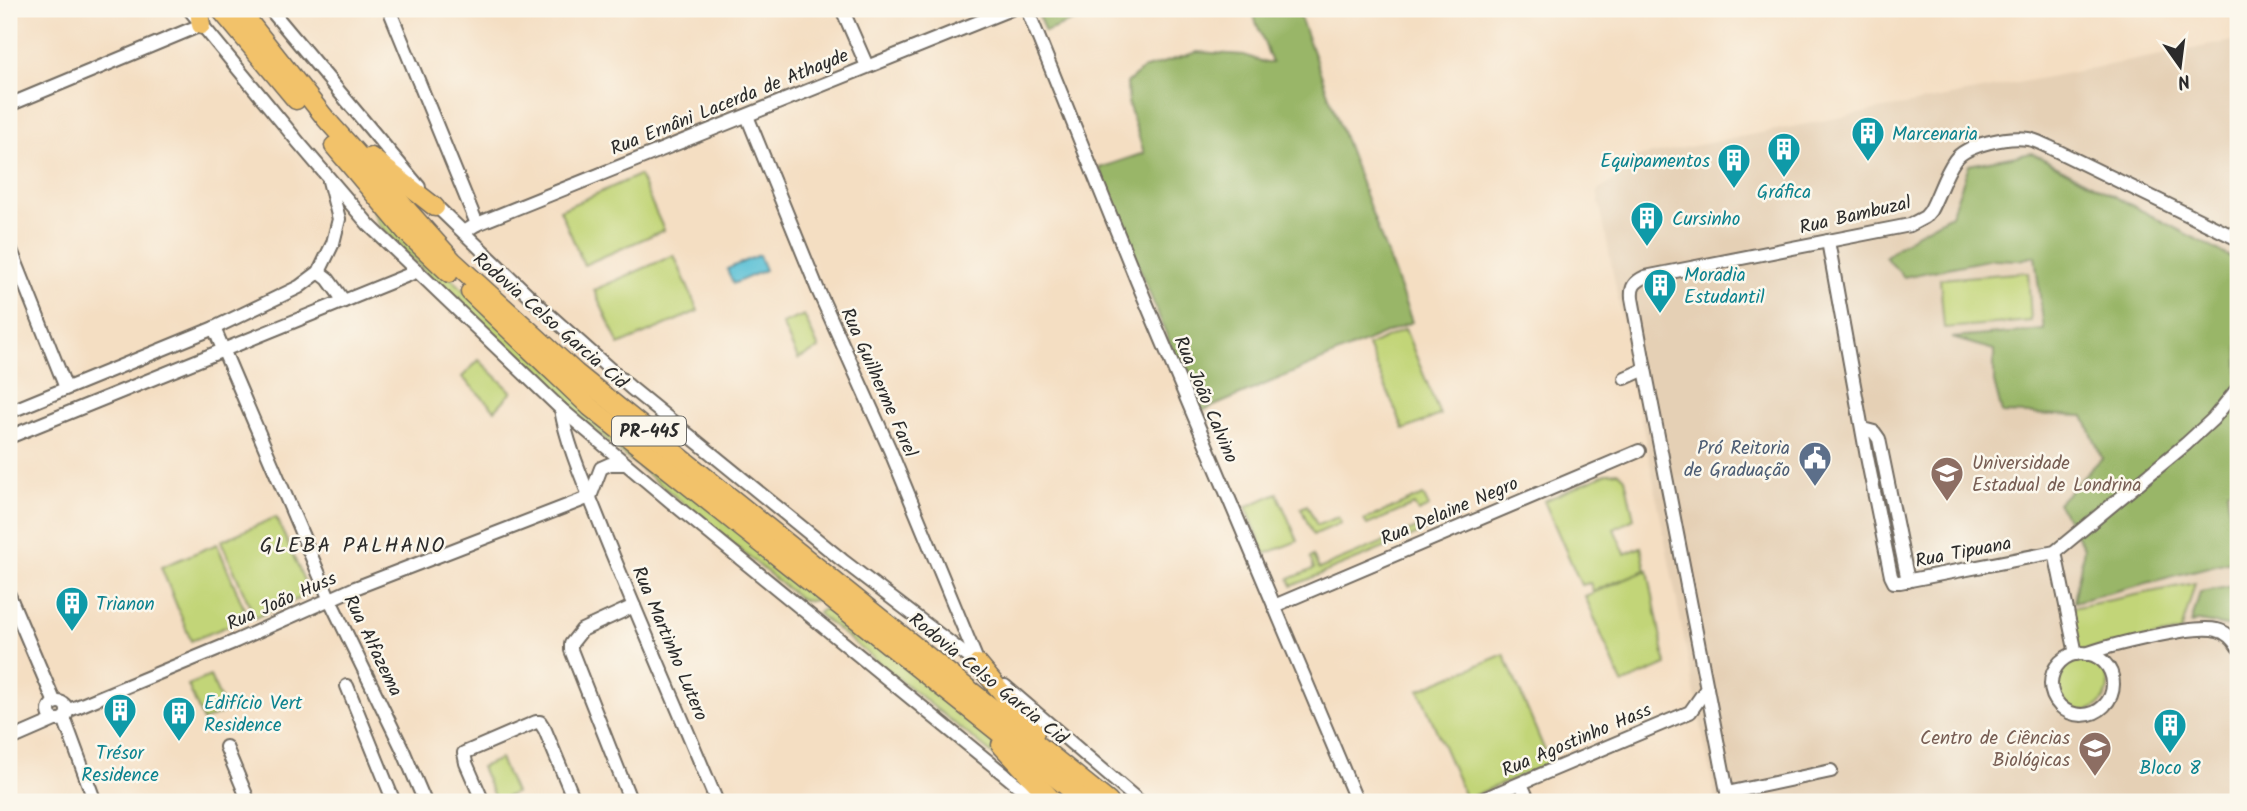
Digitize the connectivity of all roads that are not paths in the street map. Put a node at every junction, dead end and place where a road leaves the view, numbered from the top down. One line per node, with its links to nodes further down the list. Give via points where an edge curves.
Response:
1 (189, 9): 9 (street, PR-445)
2 (220, 9): 46 (highway, Rodovia Celso Garcia Cid / PR-445, via 407,232 590,407)
3 (239, 9): 13 (highway, Rodovia Celso Garcia Cid / PR-445)
4 (270, 9): 15 (street, Rodovia Celso Garcia Cid / PR-445)
5 (389, 9): 16 (street)
6 (842, 9): 10 (street)
7 (1011, 9): 10 (street, Rua Ernâni Lacerda de Athayde)
8 (1027, 9): 40 (street, Rua João Calvino)
9 (200, 17): 11 (street); 14 (street, PR-445)
10 (866, 65): 12 (street, Rua Ernâni Lacerda de Athayde)
11 (9, 105)
12 (747, 116): 16 (street, Rua Ernâni Lacerda de Athayde); 43 (street, Rua Guilherme Farel)
13 (326, 120): 15 (highway); 50 (highway, Rodovia Celso Garcia Cid / PR-445, via 453,261 576,373)
14 (328, 178): 21 (street, PR-445); 22 (street, via 339,219)
15 (435, 206): 17 (street, Rodovia Celso Garcia Cid / PR-445)
16 (477, 224): 17 (street, Rua Ernâni Lacerda de Athayde)
17 (464, 232): 43 (street, Rodovia Celso Garcia Cid / PR-445, via 631,388)
18 (2238, 239): 19 (street, Rua Bambuzal, via 2036,141 2017,139 1978,145 1958,156 1930,211 1918,222)
19 (1828, 241): 26 (street, Rua Bambuzal, via 1638,280 1631,290); 36 (street, Rua Tipuana, via 1863,429 1879,439 1908,581)
20 (9, 245): 28 (street)
21 (418, 271): 23 (street); 30 (street, PR-445)
22 (319, 272): 23 (street); 24 (street, via 299,287)
23 (344, 301): 25 (street)
24 (214, 328): 25 (street, Rua Alfazema); 28 (street)
25 (223, 350): 32 (street); 38 (street, Rua Alfazema)
26 (1645, 369): 27 (street); 45 (street, Rua Bambuzal)
27 (1625, 378)
28 (66, 388): 31 (street)
29 (2238, 388): 36 (street, Rua Tipuana, via 2186,444)
30 (561, 409): 34 (street, PR-445); 35 (street)
31 (9, 412)
32 (9, 437)
33 (1639, 451): 40 (street, Rua Delaine Negro)
34 (625, 464): 35 (street, via 601,468); 62 (street, PR-445)
35 (590, 497): 38 (street, Rua João Huss); 39 (street, Rua Martinho Lutero)
36 (2055, 552): 42 (street)
37 (9, 594): 47 (street, via 55,703 63,704)
38 (330, 600): 47 (street, Rua João Huss); 57 (street, Rua Alfazema)
39 (634, 606): 60 (street, via 582,630 570,644); 61 (street, Rua Martinho Lutero)
40 (1274, 606): 67 (street, Rua João Calvino)
41 (2238, 647): 42 (street, via 2228,634 2202,629)
42 (2081, 654): 42 (street, via 2056,668 2051,683 2057,702 2073,714 2083,715 2109,700 2113,680 2096,656)
43 (978, 664): 50 (highway); 66 (street, Rodovia Celso Garcia Cid / PR-445)
44 (347, 686): 56 (street)
45 (1707, 688): 52 (street, Rua Agostinho Hass, via 1690,712); 53 (street, Rua Bambuzal)
46 (977, 715): 63 (highway); 64 (highway, Rodovia Celso Garcia Cid / PR-445)
47 (62, 716): 48 (street, Rua João Huss); 54 (street)
48 (9, 740)
49 (226, 747): 55 (street)
50 (1059, 762): 65 (highway, Rodovia Celso Garcia Cid / PR-445)
51 (1831, 771): 53 (street)
52 (1521, 784): 68 (street, Rua Agostinho Hass); 69 (street)
53 (1728, 798)
54 (95, 802)
55 (249, 802)
56 (394, 802)
57 (425, 802)
58 (482, 802): 59 (street, via 464,753 536,722 545,730)
59 (575, 802)
60 (631, 802)
61 (717, 802)
62 (1038, 802)
63 (1054, 802)
64 (1086, 802)
65 (1109, 802)
66 (1140, 802)
67 (1357, 802)
68 (1476, 802)
69 (1529, 802)

